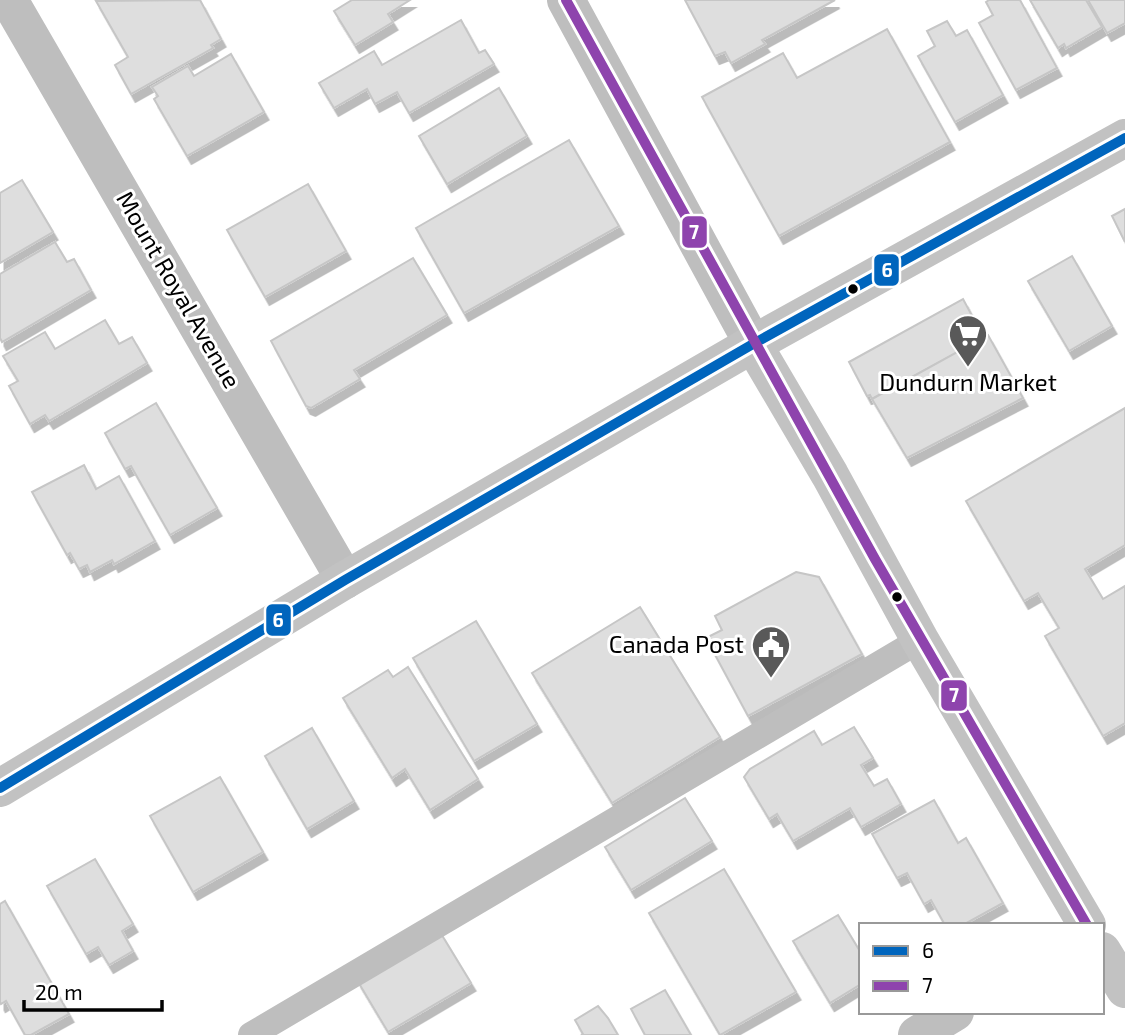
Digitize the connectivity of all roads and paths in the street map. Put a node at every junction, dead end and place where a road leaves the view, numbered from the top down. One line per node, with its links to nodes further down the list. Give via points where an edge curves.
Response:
1 (9, 0): 5 (street, Mount Royal Avenue)
2 (566, 0): 4 (street)
3 (1125, 138): 4 (main road)
4 (753, 344): 5 (main road); 6 (main road)
5 (345, 580): 7 (main road)
6 (920, 640): 8 (main road); 12 (lane)
7 (0, 788)
8 (1086, 923)
9 (1104, 954): 10 (main road)
10 (1125, 989)
11 (952, 1014): 13 (street)
12 (251, 1035)
13 (917, 1035)

